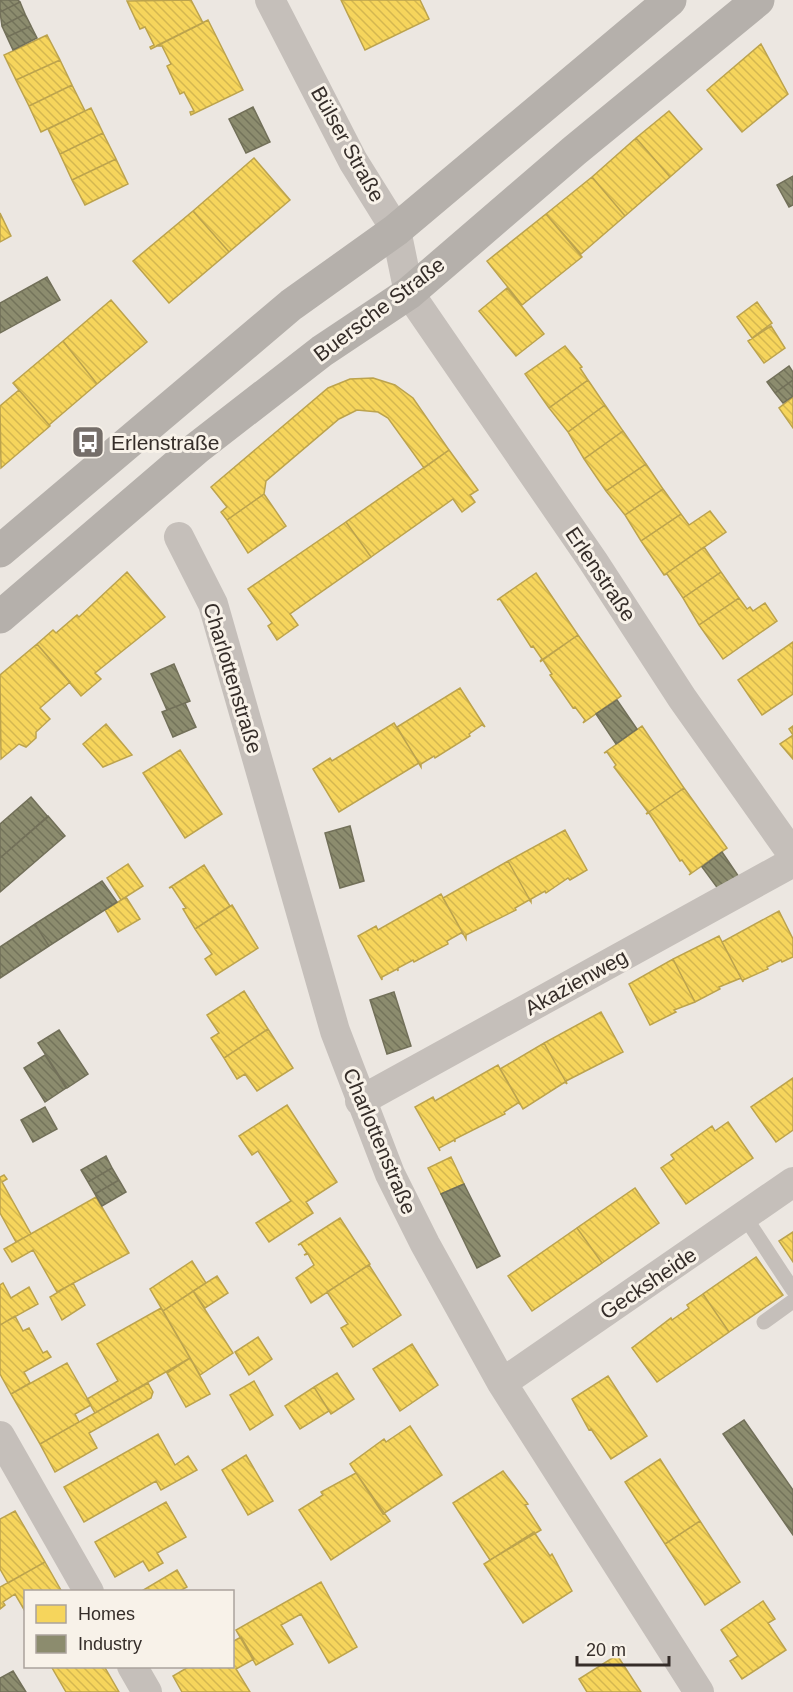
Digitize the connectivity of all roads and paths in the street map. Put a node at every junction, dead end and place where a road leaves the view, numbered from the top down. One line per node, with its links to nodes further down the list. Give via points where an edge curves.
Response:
1 (270, 0): 4 (street, Bülser Straße, via 353,161)
2 (670, 0): 4 (main road)
3 (758, 0): 5 (main road, Buersche Straße)
4 (396, 230): 5 (street, Bülser Straße); 7 (main road, via 291,305)
5 (408, 292): 8 (main road, Buersche Straße, via 322,351 197,448); 9 (street, Erlenstraße, via 682,698)
6 (179, 537): 11 (street, Charlottenstraße, via 213,604 312,956)
7 (0, 551)
8 (0, 617)
9 (793, 855)
10 (793, 862): 11 (street, Akazienweg)
11 (360, 1101): 17 (street, Charlottenstraße, via 425,1244)
12 (793, 1182): 13 (street, Gecksheide)
13 (745, 1217): 14 (lane); 17 (street, Gecksheide)
14 (793, 1290)
15 (793, 1301): 16 (lane)
16 (764, 1322)
17 (502, 1383): 22 (street, Charlottenstraße)
18 (0, 1436): 19 (street)
19 (88, 1590)
20 (133, 1668): 21 (street)
21 (147, 1692)
22 (699, 1692)

